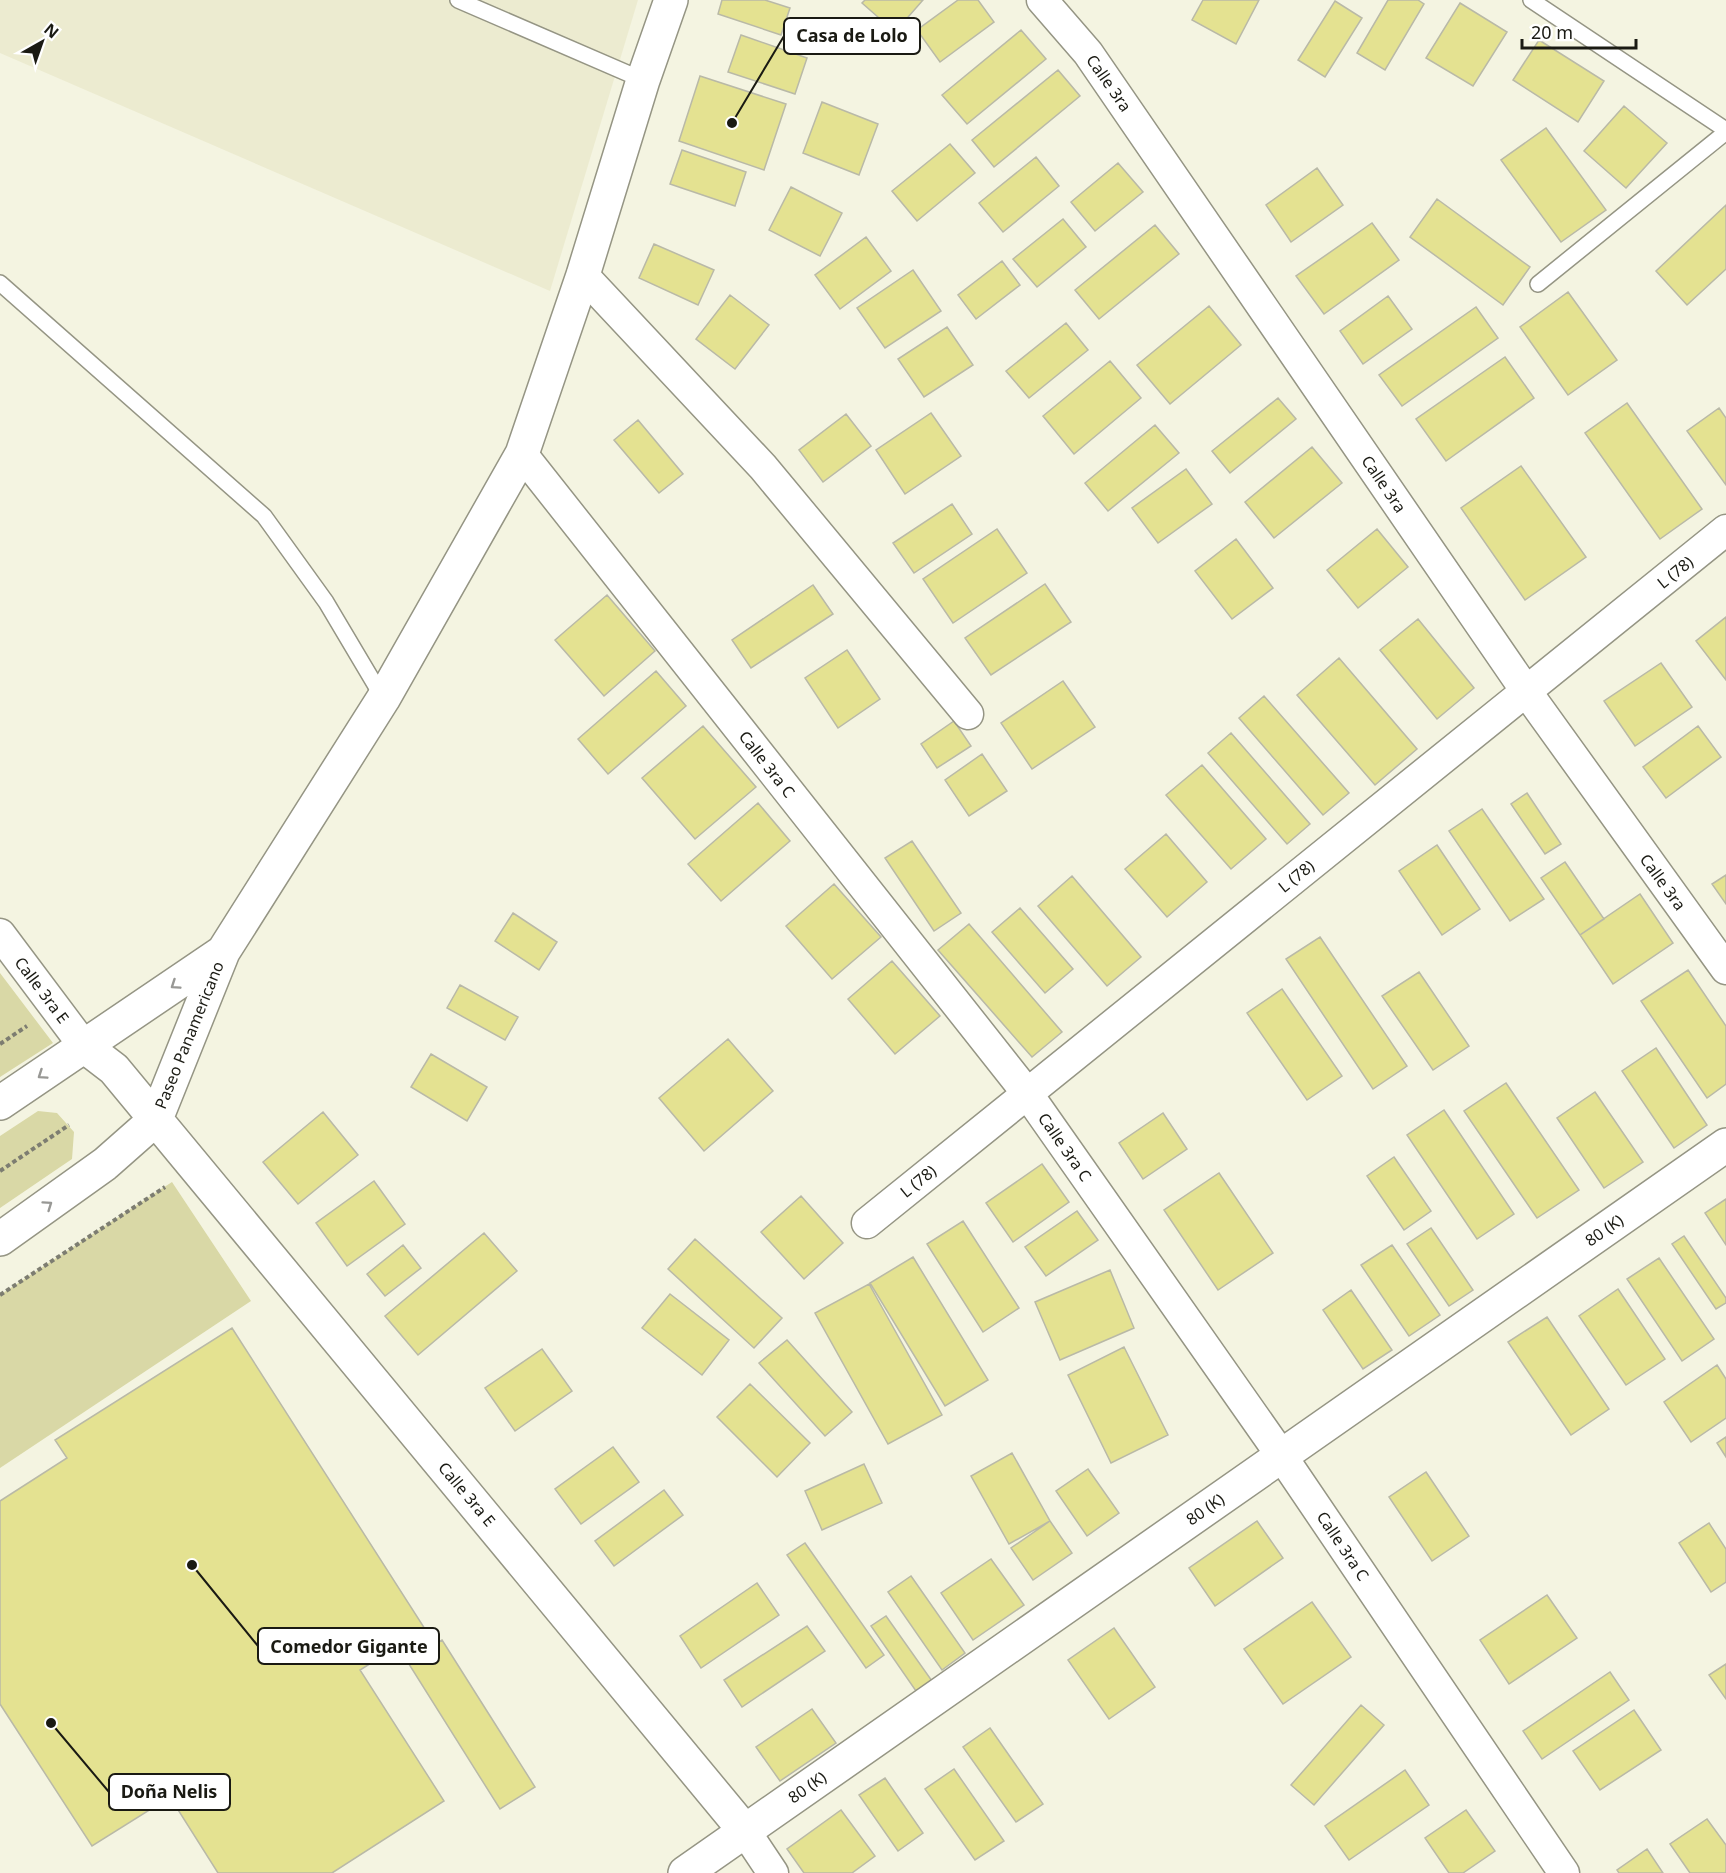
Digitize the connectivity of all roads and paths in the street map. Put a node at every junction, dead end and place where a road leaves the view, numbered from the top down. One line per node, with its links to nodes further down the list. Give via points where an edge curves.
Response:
1 (671, 0): 5 (street)
2 (1041, 0): 12 (street, Calle 3ra, via 1088,53)
3 (1532, 0): 6 (lane)
4 (464, 1): 5 (lane)
5 (644, 80): 7 (street)
6 (1726, 131): 9 (lane)
7 (583, 275): 10 (street); 14 (street, via 763,467)
8 (0, 283): 13 (lane, via 264,516 326,602)
9 (1538, 284)
10 (522, 454): 13 (street); 19 (street, Calle 3ra C)
11 (1726, 530): 12 (street, L (78))
12 (1526, 691): 17 (street, Calle 3ra); 19 (street, L (78))
13 (383, 699): 16 (street)
14 (968, 714)
15 (0, 933): 18 (street, Calle 3ra E)
16 (223, 952): 18 (street, Paseo Panamericano, one-way to 18); 21 (street, Paseo Panamericano)
17 (1726, 969)
18 (84, 1046): 20 (street, Paseo Panamericano, one-way to 20); 21 (street, Calle 3ra E, via 114,1069)
19 (1027, 1093): 26 (street, L (78)); 29 (street, Calle 3ra C)
20 (0, 1103)
21 (156, 1119): 24 (street, Calle 3ra E); 27 (street, Paseo Panamericano, one-way to 21, via 105,1164)
22 (69, 1125): 25 (path)
23 (1726, 1145): 29 (street, 80 (K))
24 (195, 1165): 28 (path); 30 (street, Calle 3ra E)
25 (0, 1172)
26 (867, 1222)
27 (0, 1239)
28 (0, 1295)
29 (1281, 1455): 30 (street, 80 (K)); 33 (street, Calle 3ra C)
30 (745, 1831): 31 (street, 80 (K)); 32 (street, Calle 3ra E)
31 (685, 1873)
32 (773, 1873)
33 (1564, 1873)

